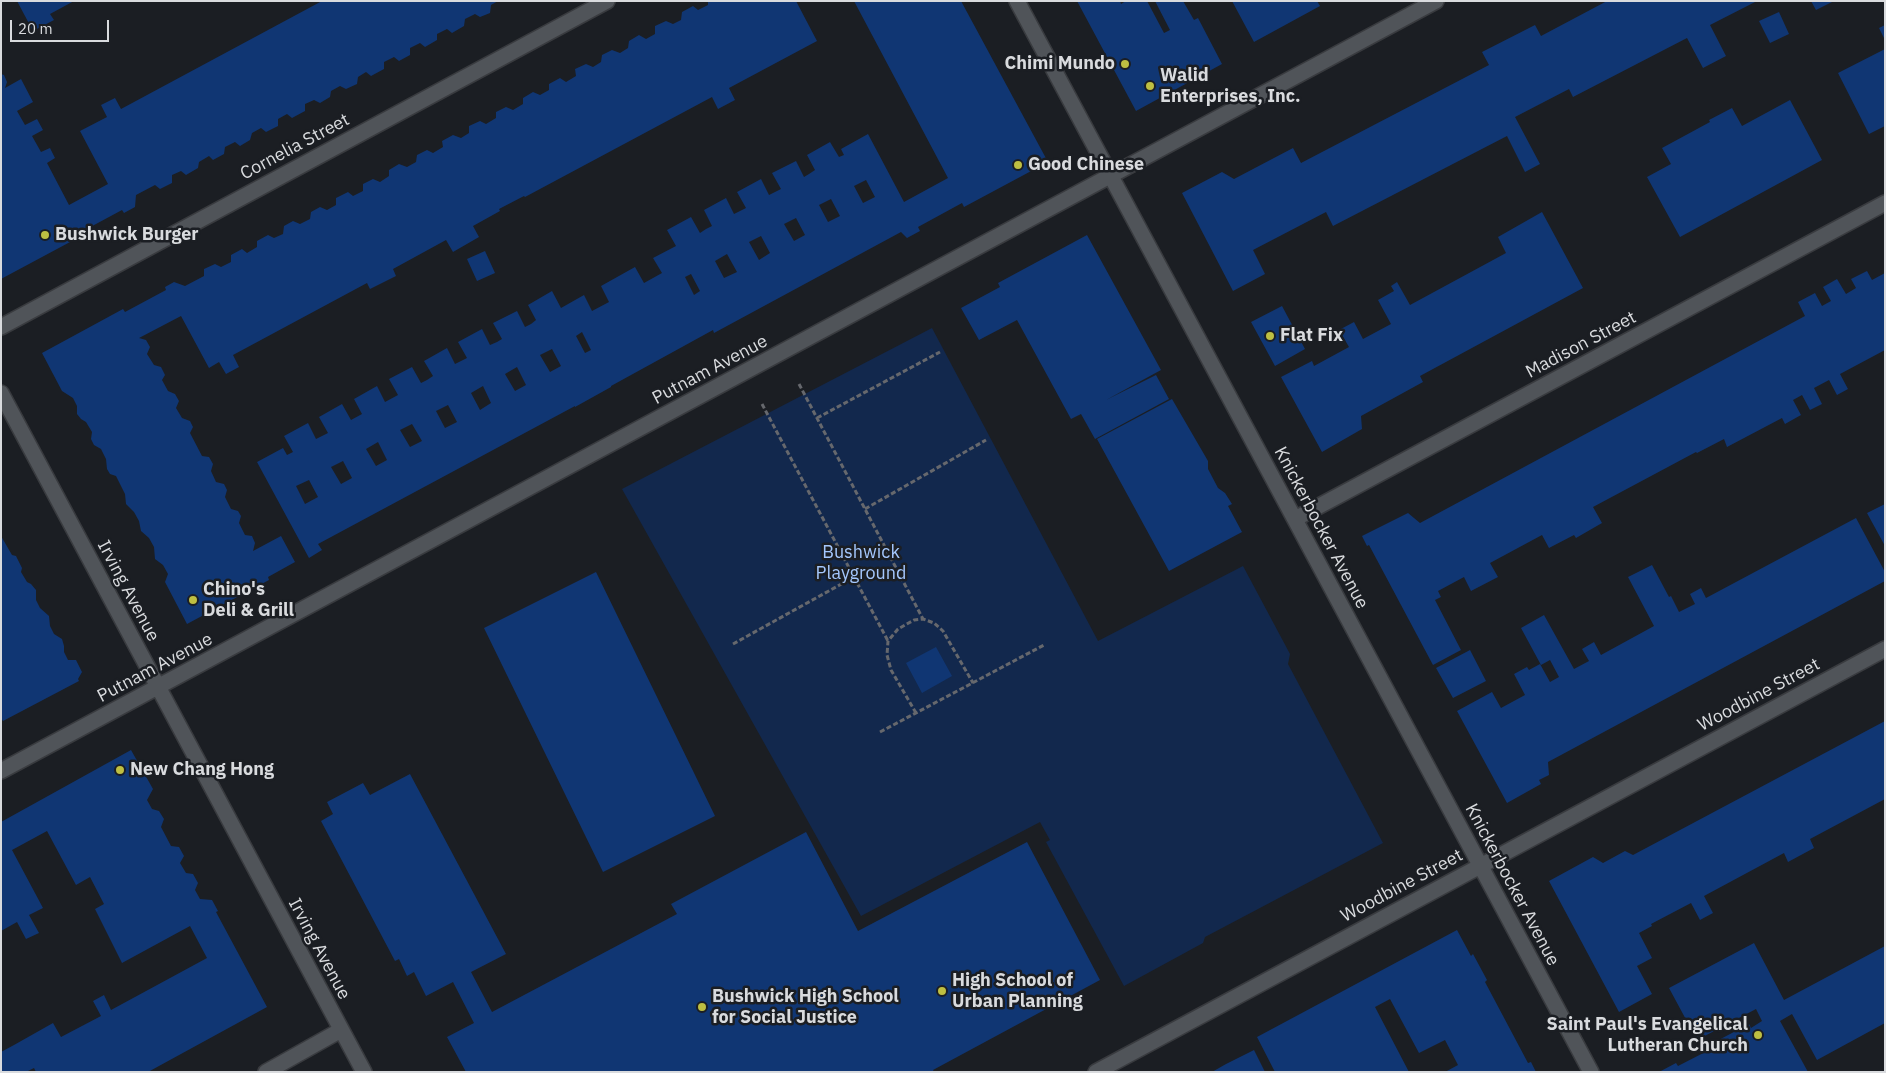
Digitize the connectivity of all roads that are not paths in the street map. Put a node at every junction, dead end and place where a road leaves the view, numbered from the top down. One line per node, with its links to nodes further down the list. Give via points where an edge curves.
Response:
1 (607, 1): 6 (street, Cornelia Street)
2 (1017, 1): 4 (street, Knickerbocker Avenue)
3 (1436, 1): 4 (street, Putnam Avenue)
4 (1111, 176): 8 (street, Knickerbocker Avenue); 10 (street, Putnam Avenue)
5 (1885, 203): 8 (street, Madison Street)
6 (1, 327)
7 (1, 393): 10 (street, Irving Avenue)
8 (1295, 519): 12 (street, Knickerbocker Avenue)
9 (1885, 648): 12 (street, Woodbine Street)
10 (158, 687): 11 (street, Putnam Avenue); 13 (street, Irving Avenue)
11 (1, 771)
12 (1480, 865): 16 (street, Woodbine Street); 17 (street, Knickerbocker Avenue)
13 (342, 1030): 14 (street); 15 (street, Irving Avenue)
14 (266, 1072)
15 (364, 1072)
16 (1096, 1072)
17 (1591, 1072)

